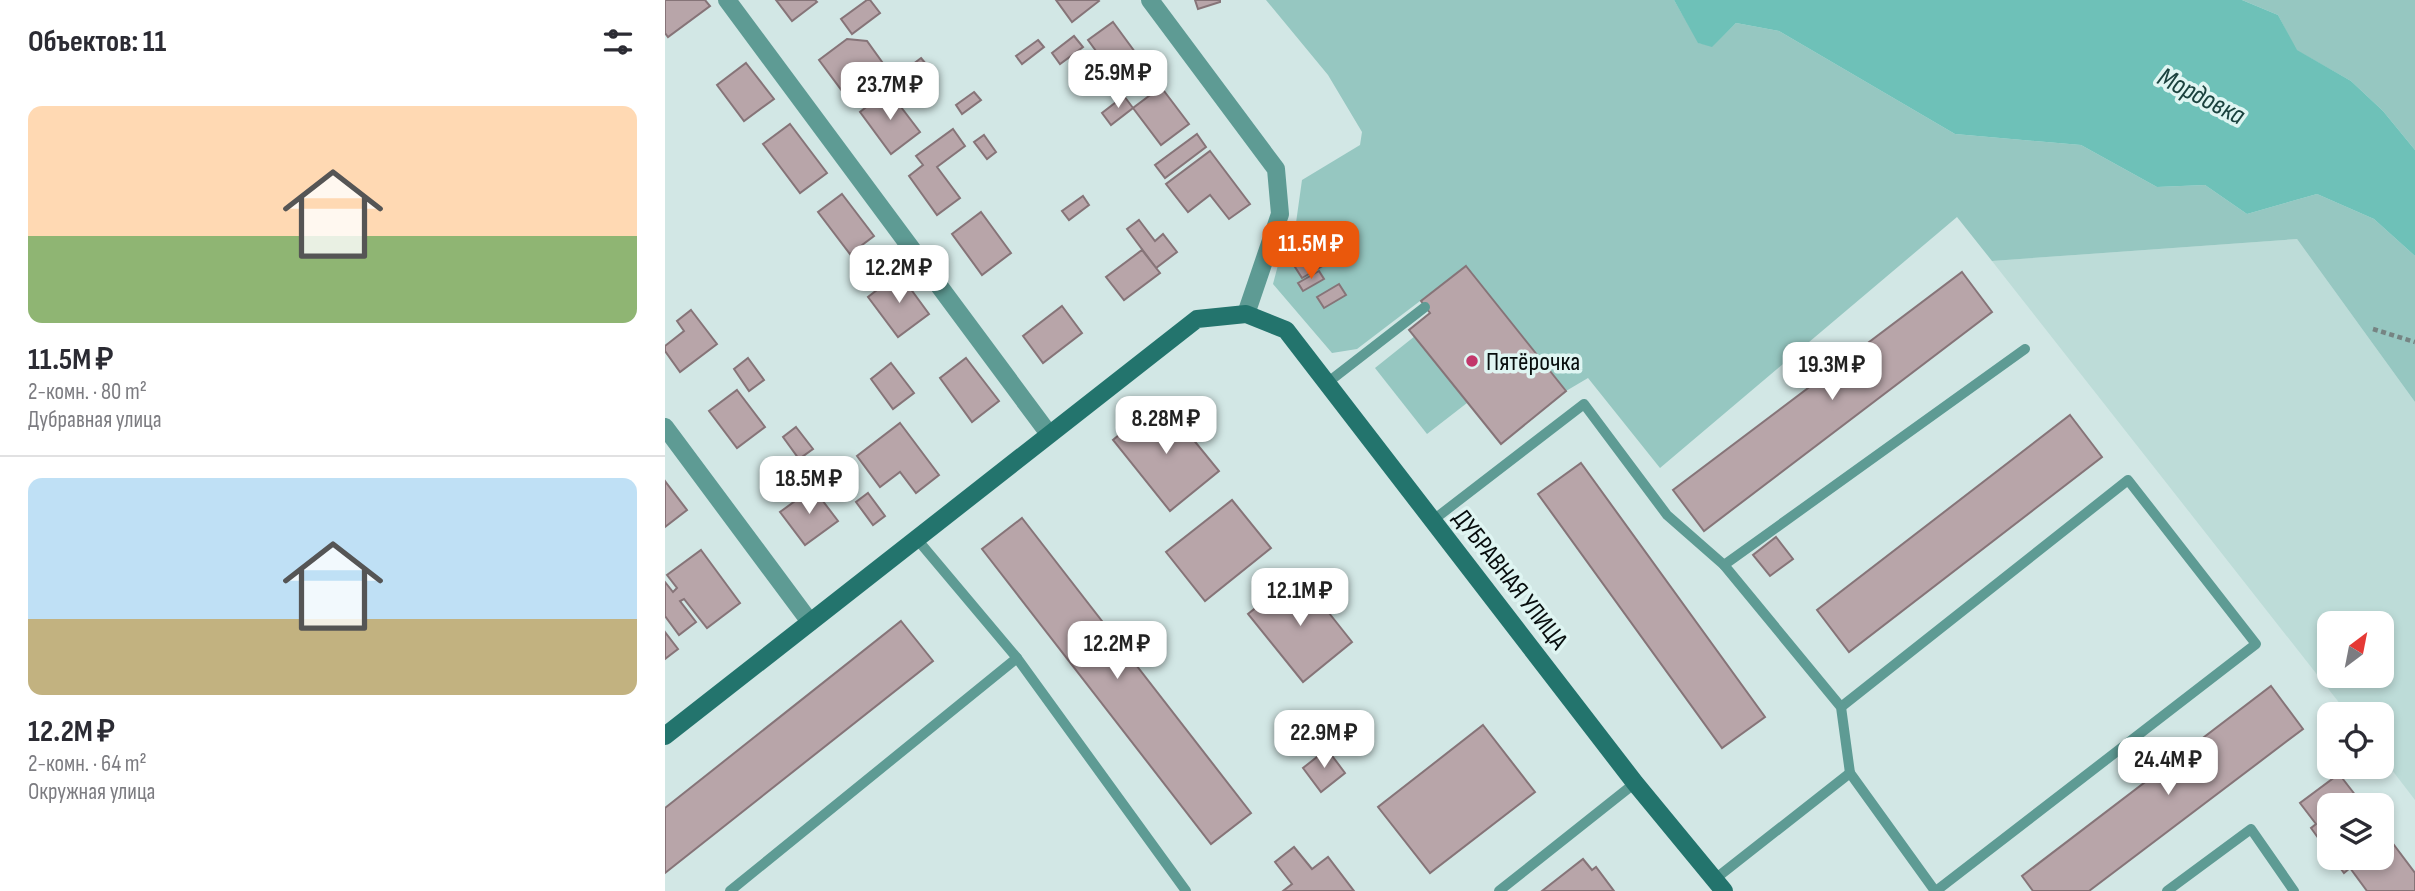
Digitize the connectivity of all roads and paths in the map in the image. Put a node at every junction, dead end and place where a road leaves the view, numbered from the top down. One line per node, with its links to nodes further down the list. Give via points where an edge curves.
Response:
1 (727, 0): 10 (street)
2 (1150, 0): 4 (street, via 1276,169 1280,215)
3 (1425, 307): 8 (lane)
4 (1246, 314): 8 (street, ДУБРАВНАЯ УЛИЦА, via 1286,330); 10 (street, via 1197,319)
5 (2373, 329): 6 (path)
6 (2415, 342)
7 (2025, 349): 13 (lane)
8 (1327, 383): 11 (street, ДУБРАВНАЯ УЛИЦА)
9 (665, 428): 14 (street)
10 (1049, 434): 12 (street)
11 (1432, 521): 13 (lane, via 1584,404 1667,515); 19 (street, ДУБРАВНАЯ УЛИЦА)
12 (916, 538): 14 (street); 15 (lane)
13 (1724, 565): 16 (lane)
14 (810, 622): 17 (street)
15 (1017, 658): 21 (lane); 22 (lane)
16 (1841, 707): 18 (lane); 24 (lane, via 2128,480 2256,645)
17 (665, 736)
18 (1850, 773): 20 (lane); 24 (lane)
19 (1635, 783): 20 (street, ДУБРАВНАЯ УЛИЦА); 23 (lane)
20 (1719, 885)
21 (730, 891)
22 (1186, 891)
23 (1499, 891)
24 (1935, 891)
25 (2167, 891): 26 (lane, via 2251,829)
26 (2294, 891)

